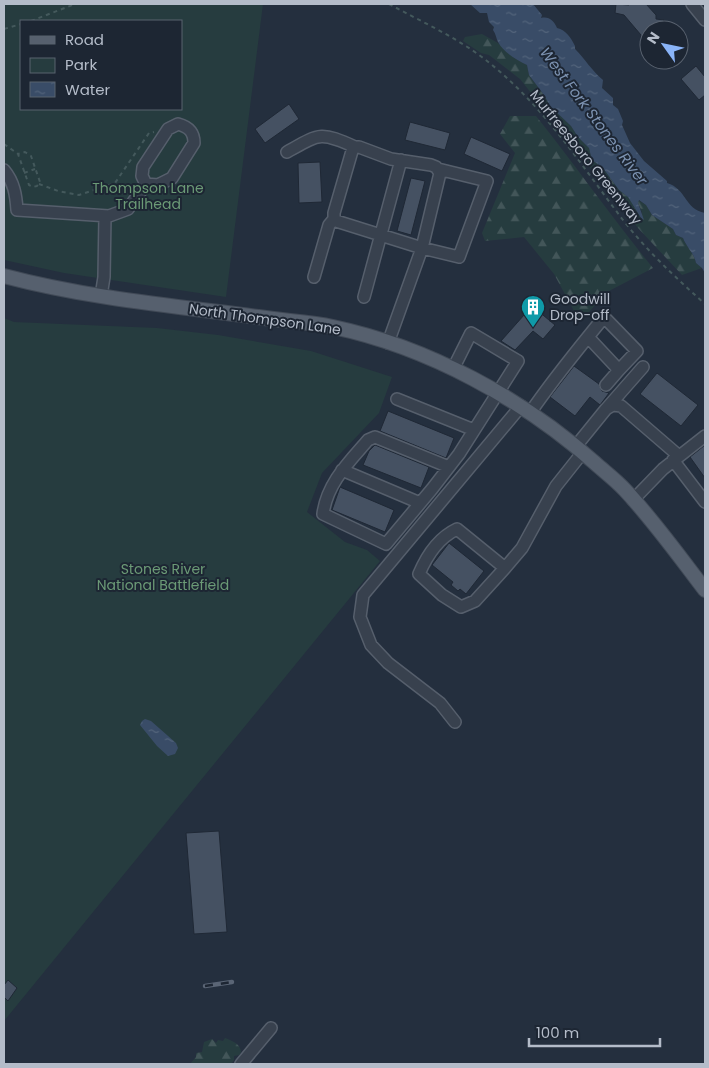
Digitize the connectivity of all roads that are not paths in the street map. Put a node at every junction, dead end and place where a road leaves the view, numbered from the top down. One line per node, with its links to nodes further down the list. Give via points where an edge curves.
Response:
1 (692, 4): 2 (street)
2 (705, 20)
3 (355, 147): 4 (street, via 334,138 315,136); 5 (street); 10 (street)
4 (287, 152)
5 (401, 160): 6 (street); 11 (street)
6 (438, 169): 12 (street, via 440,177); 12 (street, via 487,181 460,257)
7 (4, 170): 9 (street, via 16,192 17,210)
8 (146, 184): 8 (street, via 158,185 172,178 194,143 189,128 178,124 168,128 143,167 142,176); 9 (street, via 128,209)
9 (105, 216): 15 (street)
10 (334, 219): 11 (street); 14 (street, via 329,225)
11 (381, 235): 12 (street); 16 (street)
12 (422, 248): 18 (street)
13 (4, 276): 15 (main road, North Thompson Lane, via 40,286)
14 (314, 278)
15 (101, 296): 18 (main road, North Thompson Lane, via 334,328)
16 (364, 297)
17 (588, 337): 21 (street); 21 (street, via 604,317 637,351); 25 (street, via 545,391)
18 (388, 343): 20 (main road, North Thompson Lane, via 410,349)
19 (643, 367): 26 (street)
20 (453, 369): 23 (main road, North Thompson Lane); 23 (street, via 471,333 518,361)
21 (619, 370): 22 (street)
22 (606, 385)
23 (497, 393): 25 (main road, North Thompson Lane); 27 (street)
24 (397, 399): 27 (street)
25 (525, 409): 29 (main road, North Thompson Lane); 38 (street, via 363,595 360,617 371,645 388,664 440,703)
26 (606, 409): 29 (street); 30 (street, via 622,406)
27 (474, 430): 31 (street)
28 (705, 436): 30 (street)
29 (579, 449): 33 (main road, North Thompson Lane); 36 (street, via 533,530)
30 (676, 458): 33 (street); 34 (street)
31 (449, 467): 32 (street, via 375,438 368,440); 35 (street)
32 (342, 470): 35 (street); 35 (street, via 334,481 323,514 386,544)
33 (633, 500): 37 (main road, North Thompson Lane)
34 (705, 502)
35 (420, 503)
36 (505, 568): 36 (street, via 475,601 461,607 419,574 425,559 445,534 457,529)
37 (705, 590)
38 (455, 722)
39 (271, 1028): 40 (street)
40 (241, 1064)

